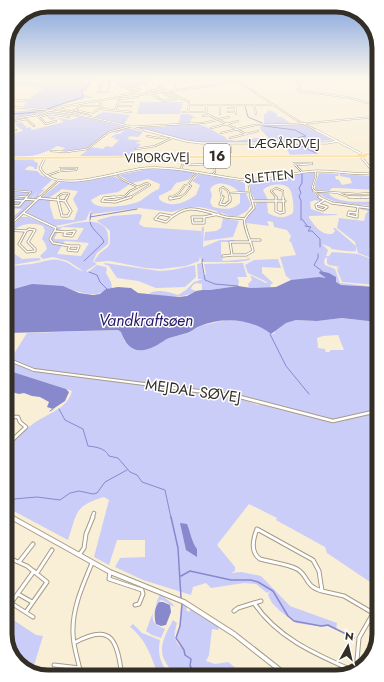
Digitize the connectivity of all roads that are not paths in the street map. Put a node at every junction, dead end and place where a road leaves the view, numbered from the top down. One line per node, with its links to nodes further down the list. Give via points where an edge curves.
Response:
1 (50, 110): 19 (street); 21 (street, LÆGÅRDVEJ)
2 (66, 110): 21 (street)
3 (74, 110): 17 (street)
4 (97, 110): 17 (street)
5 (115, 110): 10 (street)
6 (221, 110): 16 (street)
7 (236, 110): 14 (street, via 237,112)
8 (255, 110): 15 (street, via 256,113)
9 (281, 110): 33 (street)
10 (131, 112)
11 (183, 112): 12 (street)
12 (188, 112): 13 (street)
13 (207, 112): 20 (street)
14 (228, 112)
15 (258, 112)
16 (221, 113)
17 (91, 114): 21 (street)
18 (12, 115): 27 (street)
19 (37, 115): 23 (street); 27 (street)
20 (209, 115): 22 (street); 28 (street)
21 (87, 116): 35 (street, LÆGÅRDVEJ)
22 (202, 116)
23 (39, 117): 24 (street, via 50,114); 29 (street, via 46,124)
24 (69, 117)
25 (229, 117): 28 (street, LÆGÅRDVEJ)
26 (372, 117): 33 (street)
27 (14, 119)
28 (218, 120): 32 (street); 35 (street, LÆGÅRDVEJ)
29 (56, 121)
30 (238, 121): 32 (street)
31 (12, 122): 34 (street, via 26,119)
32 (227, 124): 36 (street); 37 (street)
33 (304, 124): 37 (street, via 259,124); 47 (street)
34 (34, 126)
35 (129, 127): 44 (street, LÆGÅRDVEJ); 50 (street, LÆGÅRDVEJ, via 109,132 87,149)
36 (212, 127)
37 (237, 129): 41 (street); 42 (street)
38 (16, 130): 39 (street)
39 (12, 131)
40 (258, 131): 42 (street)
41 (222, 132)
42 (246, 134): 46 (street)
43 (147, 136): 44 (street)
44 (167, 137): 45 (street, LÆGÅRDVEJ)
45 (172, 138): 48 (street, LÆGÅRDVEJ); 49 (street, via 155,146)
46 (230, 138)
47 (337, 141): 48 (street, LÆGÅRDVEJ); 52 (street); 54 (street)
48 (230, 144): 51 (street, LÆGÅRDVEJ)
49 (136, 149)
50 (51, 151)
51 (231, 152)
52 (359, 155): 54 (main road, 16); 54 (main road, 16); 56 (main road, VIBORGVEJ / 16)
53 (372, 155): 54 (main road, 16)
54 (365, 156): 64 (street)
55 (60, 158): 56 (main road, VIBORGVEJ / 16); 58 (main road, VIBORGVEJ / 16); 59 (main road)
56 (82, 158): 59 (main road, VIBORGVEJ / 16)
57 (12, 159): 58 (main road, VIBORGVEJ / 16)
58 (23, 159): 59 (main road)
59 (44, 159): 69 (street, via 41,172)
60 (295, 165): 60 (street, SLETTEN, via 294,163 312,164 301,165); 66 (street, SLETTEN)
61 (181, 169): 65 (street, SLETTEN); 67 (street, SLETTEN, via 148,168); 68 (street, SLETTEN, via 182,165 214,164 215,172)
62 (60, 171): 62 (street, via 76,170 77,168 60,168); 69 (street)
63 (314, 171): 64 (street, SLETTEN, via 372,174); 66 (street, SLETTEN); 75 (street, via 316,176 312,185)
64 (372, 171)
65 (199, 172): 68 (street, SLETTEN); 72 (street)
66 (302, 172): 71 (street, SLETTEN)
67 (115, 174): 70 (street, SLETTEN, via 90,180); 73 (street)
68 (212, 175): 71 (street, SLETTEN)
69 (46, 176): 70 (street, SLETTEN)
70 (59, 180): 83 (street)
71 (248, 180): 76 (street)
72 (188, 185): 72 (street, via 191,186 186,193 170,199)
73 (138, 187): 73 (street, via 150,184 130,199 102,201 104,198 125,196)
74 (12, 190): 82 (street, via 31,192)
75 (313, 191): 78 (street); 88 (street)
76 (249, 192): 77 (street); 91 (street)
77 (230, 193): 77 (street, via 228,204 220,204 223,196 220,189 226,188)
78 (338, 193): 79 (street); 81 (street, via 351,197)
79 (372, 193)
80 (12, 196): 82 (street)
81 (372, 196)
82 (27, 197): 84 (street)
83 (38, 198): 86 (street); 87 (street)
84 (25, 199): 86 (street); 89 (street)
85 (12, 200): 89 (street)
86 (36, 200): 98 (street)
87 (57, 200): 90 (street); 90 (street, via 67,192 69,194); 90 (street, via 61,215 68,216 71,211)
88 (324, 200): 94 (street); 96 (street)
89 (23, 201): 95 (street, via 18,206)
90 (65, 201)
91 (253, 201): 92 (street); 103 (street, via 254,208)
92 (277, 201): 93 (street); 93 (street, via 275,210 280,213 284,212); 93 (street, via 271,191 273,189 282,190)
93 (285, 201)
94 (318, 204): 94 (street, via 322,206 327,207 323,210 317,208)
95 (12, 206)
96 (358, 206): 97 (street); 99 (street)
97 (372, 208)
98 (24, 213): 104 (street); 106 (street, via 54,226)
99 (358, 213): 99 (street, via 349,212 348,215 357,217)
100 (220, 214): 101 (street, via 206,209 190,208 177,211); 102 (street); 103 (street)
101 (171, 216): 101 (street, via 160,214 155,219 166,222)
102 (204, 217): 102 (street, via 204,223 192,223 192,217)
103 (245, 219): 110 (street, via 244,227)
104 (12, 223)
105 (12, 231): 107 (street)
106 (55, 231): 108 (street); 111 (street, via 51,240 53,243)
107 (26, 232): 107 (street, via 19,244 27,252 35,251 28,242 35,230)
108 (66, 232): 108 (street, via 66,231 75,231 72,236 64,235)
109 (260, 240): 110 (street)
110 (251, 241): 112 (street, via 253,251 248,255); 112 (street, via 230,242)
111 (70, 246): 111 (street, via 77,246 79,246 77,251 68,250)
112 (232, 255): 113 (street)
113 (223, 256)
114 (12, 361): 115 (street, MEJDAL SØVEJ, via 34,370 236,396 333,421)
115 (372, 412)
116 (12, 417): 117 (street, via 18,417 26,427)
117 (12, 440)
118 (94, 513): 122 (street, via 84,548)
119 (12, 517): 122 (street)
120 (33, 544): 124 (street)
121 (52, 550): 126 (street)
122 (79, 555): 125 (street)
123 (12, 559): 124 (street)
124 (19, 562): 126 (street)
125 (92, 562): 127 (street); 141 (street, via 74,613)
126 (36, 572): 129 (street); 132 (street, via 47,582)
127 (110, 572): 135 (street, via 109,579 142,590 139,604); 147 (street, via 184,602 234,634)
128 (322, 591): 128 (street, via 310,586 296,568 256,556 252,540 258,529 313,560 321,580); 138 (street, via 344,596)
129 (18, 594): 131 (street); 132 (street)
130 (261, 601): 133 (street)
131 (12, 602)
132 (32, 602): 137 (street)
133 (254, 603): 136 (street); 145 (street, via 267,622 302,647)
134 (12, 604): 137 (street)
135 (135, 605)
136 (234, 611)
137 (26, 612): 140 (street)
138 (372, 612)
139 (372, 615): 142 (street, via 359,638)
140 (33, 617)
141 (74, 643): 144 (street); 146 (street, via 92,634 109,636 118,647)
142 (357, 663)
143 (54, 665): 144 (street)
144 (80, 668)
145 (347, 668)
146 (121, 670)
147 (280, 670)

